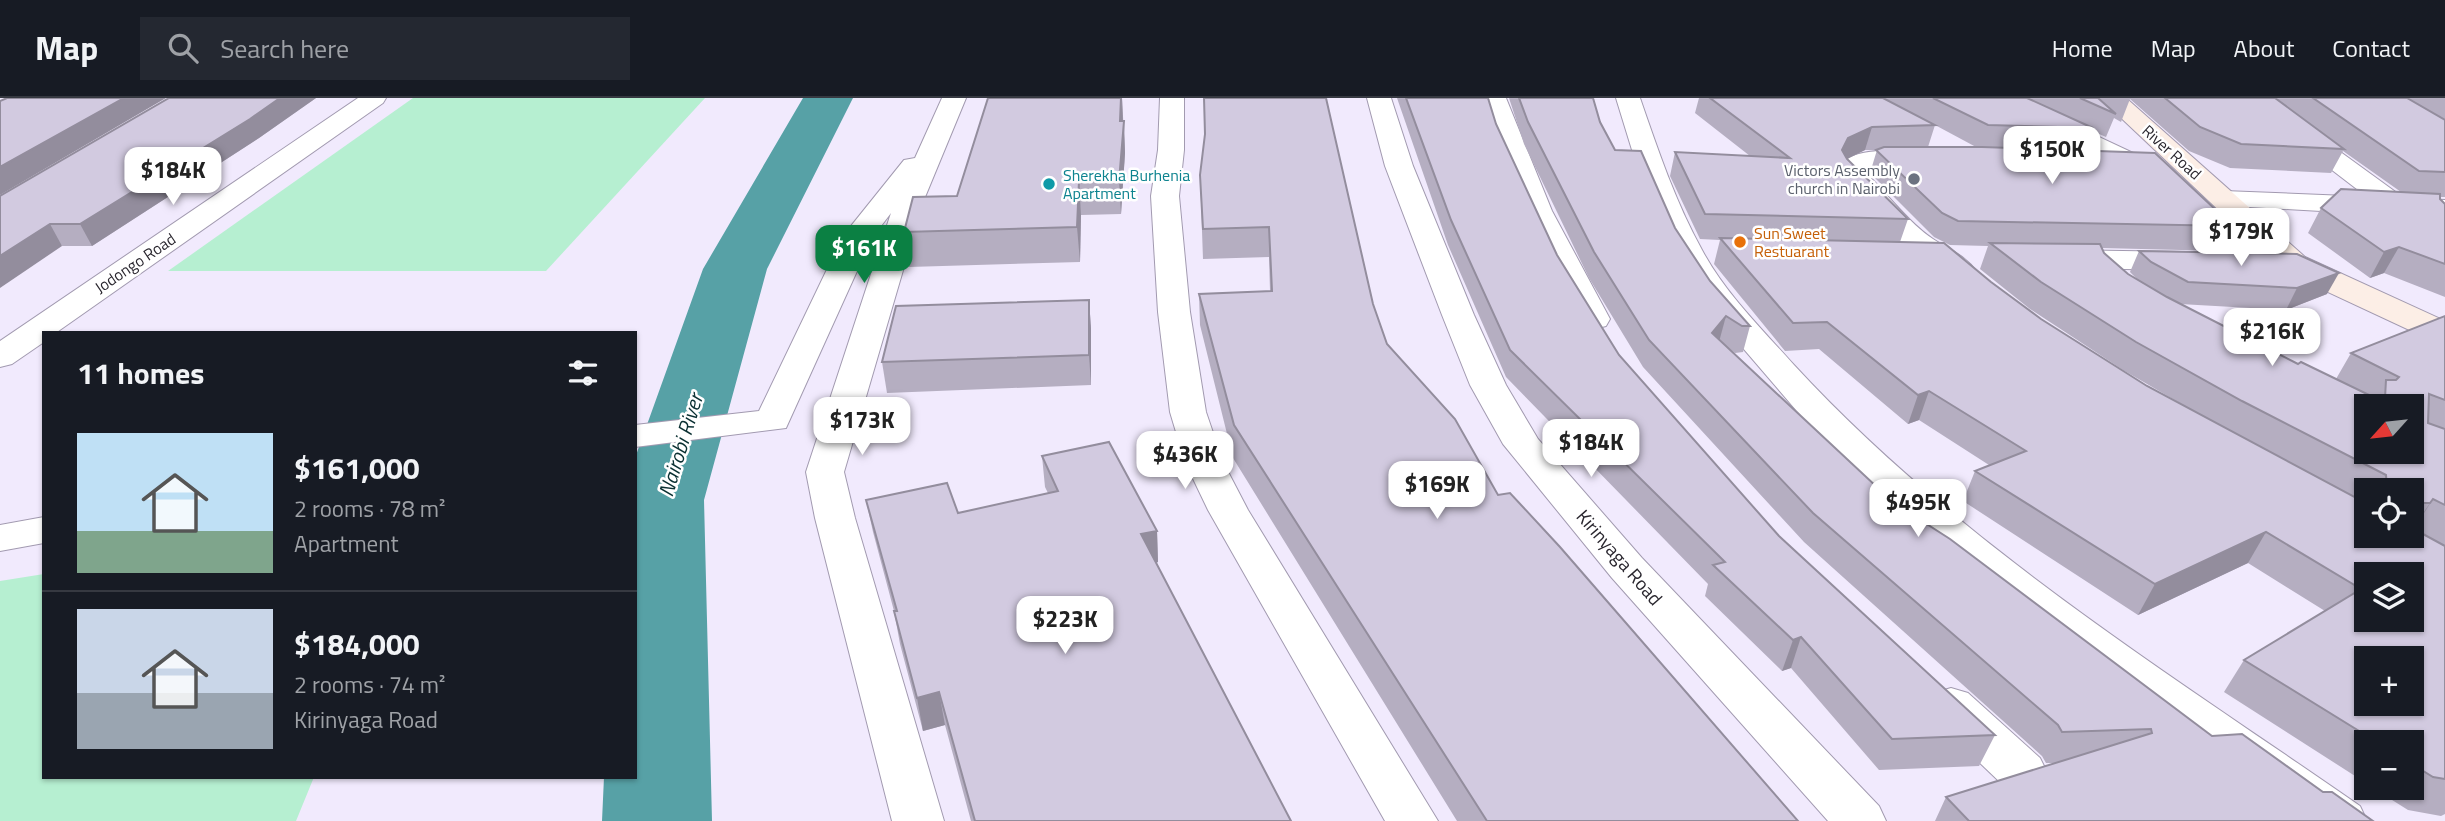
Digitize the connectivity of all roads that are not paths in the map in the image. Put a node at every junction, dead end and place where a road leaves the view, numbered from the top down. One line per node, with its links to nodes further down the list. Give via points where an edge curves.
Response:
1 (374, 98): 30 (street, Jodongo Road)
2 (954, 98): 10 (street)
3 (1172, 98): 37 (street, via 1165,196 1174,312 1188,412 1204,463 1234,522)
4 (1379, 98): 38 (street, Kirinyaga Road, via 1399,166 1458,315 1488,385 1522,444 1628,568)
5 (1494, 98): 29 (street, via 1509,145 1571,279)
6 (1628, 98): 39 (street, via 1658,189 1701,252 1722,305 1815,409 1914,504 2077,631)
7 (1997, 98): 13 (street)
8 (2112, 98): 14 (main road, River Road)
9 (2250, 98): 16 (street)
10 (938, 138): 31 (street, via 858,236 773,420); 36 (street, via 909,202 825,472)
11 (1939, 146): 20 (street, via 1863,161 1853,167 1852,175 1921,245)
12 (2070, 163): 13 (street)
13 (2138, 166): 14 (street)
14 (2188, 167): 15 (main road, River Road)
15 (2229, 204): 16 (street); 17 (street); 25 (main road, River Road)
16 (2398, 207): 17 (street)
17 (2444, 220)
18 (1893, 257): 20 (street)
19 (2107, 258): 22 (street); 23 (street); 26 (street, via 2106,270)
20 (1947, 259): 21 (street); 27 (street)
21 (1987, 259)
22 (2027, 259)
23 (2214, 262)
24 (2254, 263): 25 (street)
25 (2294, 264): 28 (main road, River Road)
26 (2129, 292)
27 (1984, 294)
28 (2445, 334)
29 (1609, 344)
30 (0, 357)
31 (637, 436)
32 (42, 530): 33 (street)
33 (0, 538)
34 (1923, 680): 35 (street)
35 (2022, 772)
36 (918, 821)
37 (1412, 821)
38 (1860, 821)
39 (2341, 821)

